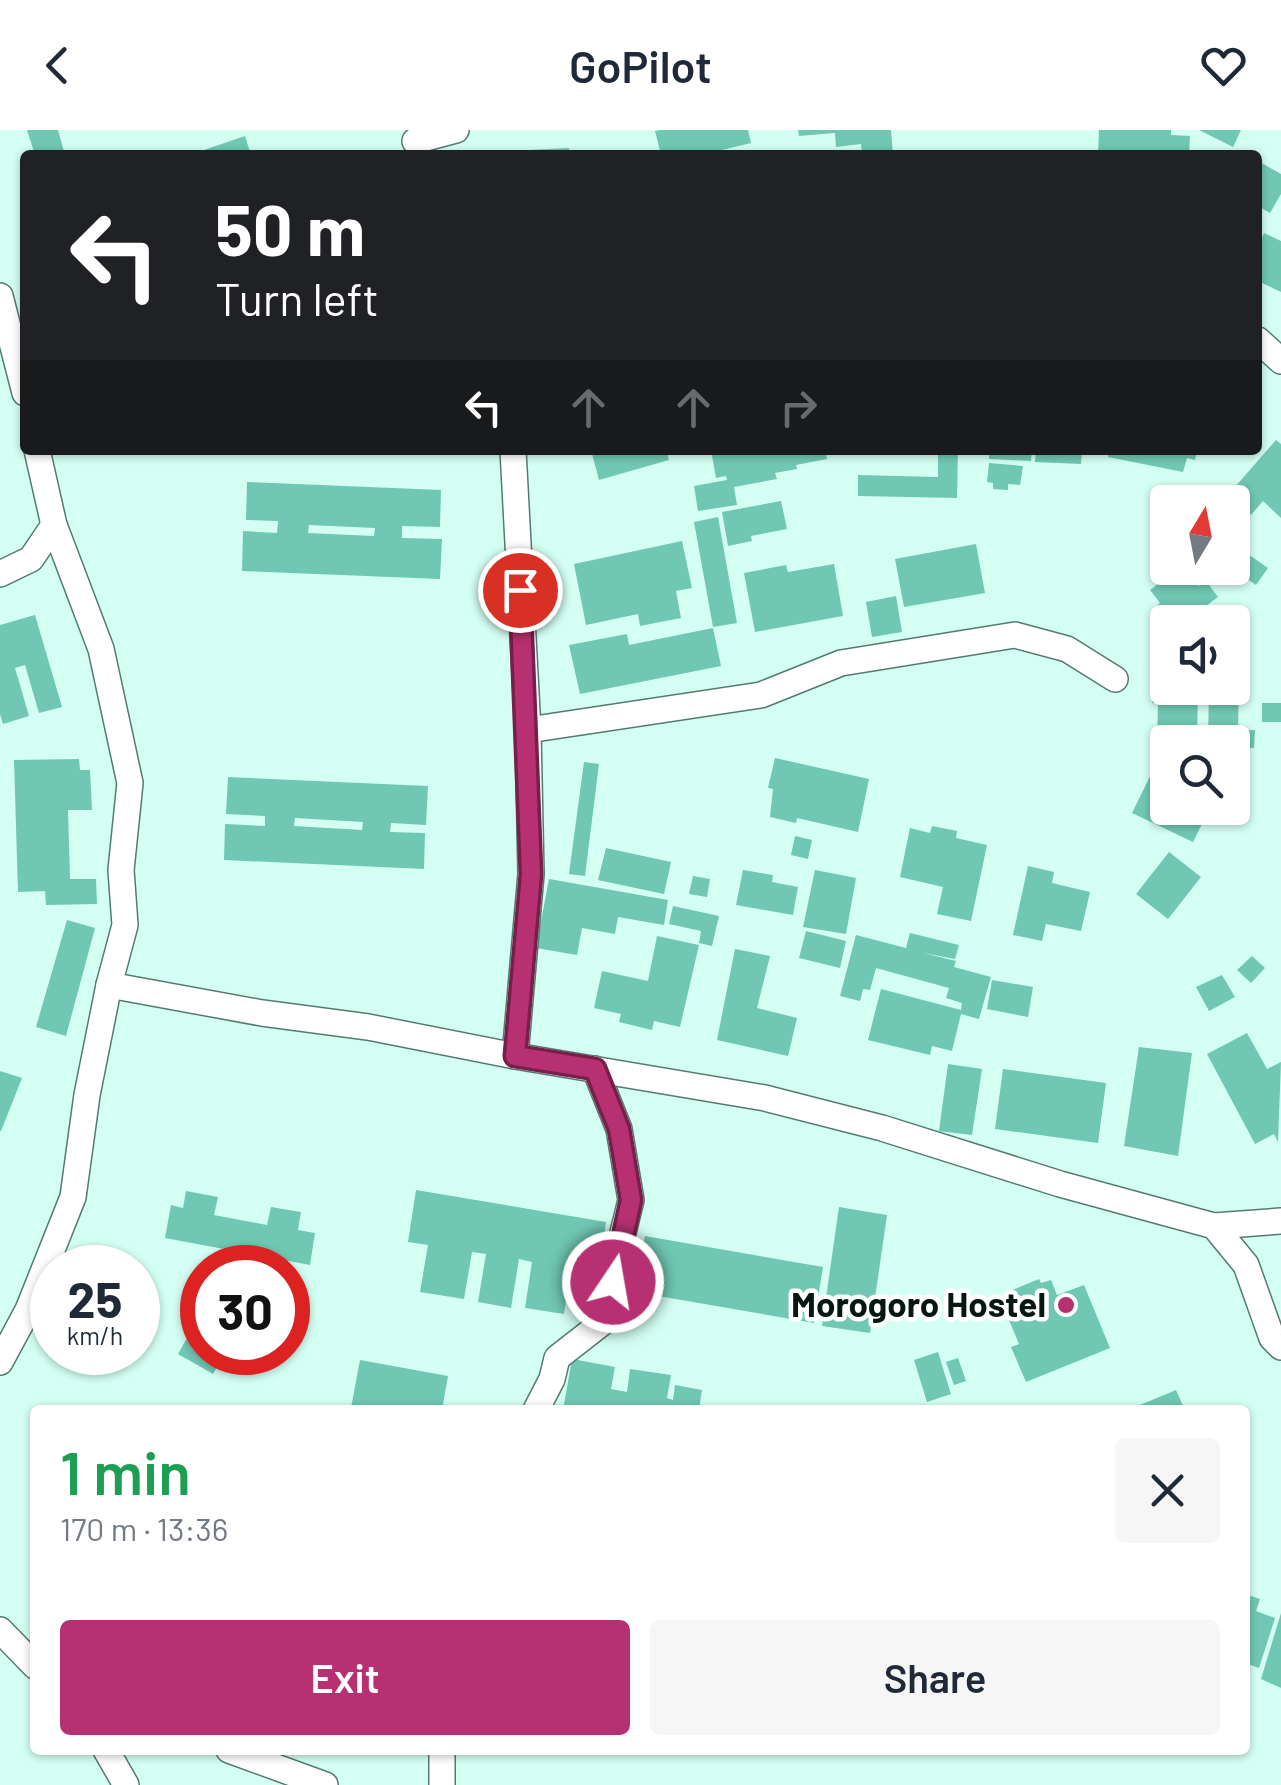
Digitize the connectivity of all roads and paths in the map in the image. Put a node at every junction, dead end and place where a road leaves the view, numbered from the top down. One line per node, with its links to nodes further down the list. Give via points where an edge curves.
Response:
1 (456, 130): 2 (street)
2 (416, 142)
3 (0, 296): 6 (street)
4 (1262, 344): 5 (street)
5 (1281, 361)
6 (20, 373)
7 (38, 455): 9 (street)
8 (513, 455): 12 (street)
9 (54, 524): 10 (street, via 31,559); 13 (street, via 101,650 130,782 121,870 125,925)
10 (0, 574)
11 (1115, 679): 12 (street, via 1067,649 1015,636 841,664 761,695)
12 (528, 730): 14 (street, via 531,874)
13 (109, 985): 14 (street); 19 (street, via 73,1197)
14 (515, 1056): 15 (street)
15 (595, 1069): 17 (street, via 764,1098); 20 (street, via 619,1129 631,1200 606,1318 557,1358)
16 (1281, 1221): 17 (street)
17 (1214, 1226): 18 (street, via 1246,1265)
18 (1281, 1348)
19 (0, 1362)
20 (539, 1405)
21 (0, 1630): 22 (street)
22 (30, 1661)
23 (109, 1755): 26 (street)
24 (243, 1755): 27 (street)
25 (442, 1755): 28 (street)
26 (126, 1785)
27 (326, 1785)
28 (442, 1785)

